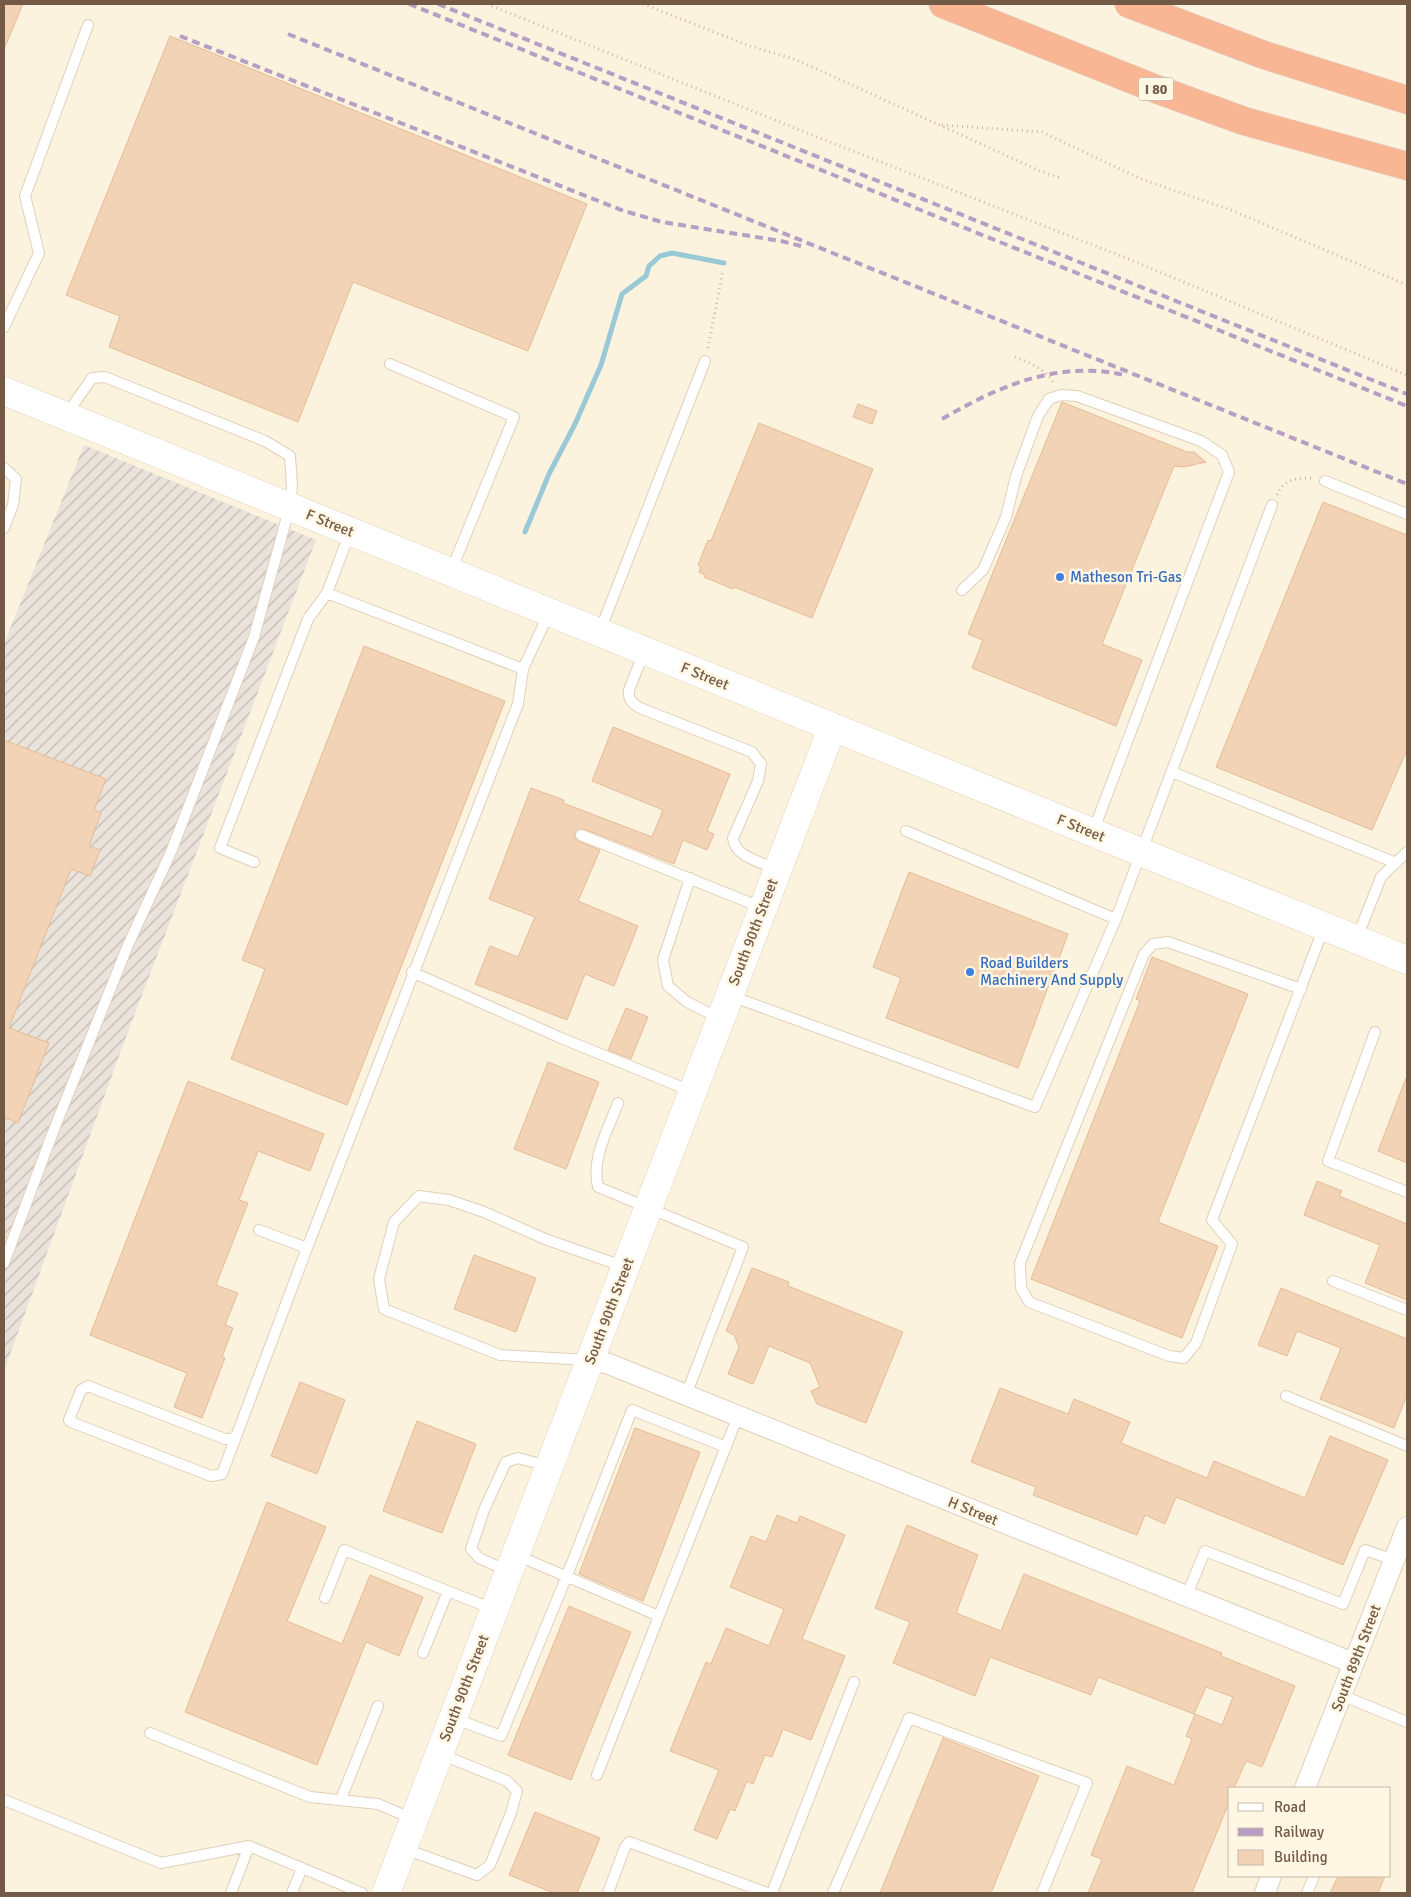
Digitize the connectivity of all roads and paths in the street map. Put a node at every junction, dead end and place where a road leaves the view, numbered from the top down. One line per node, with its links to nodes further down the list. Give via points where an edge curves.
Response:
1 (487, 4): 16 (path, via 1126,258)
2 (643, 4): 7 (path, via 747,45 797,60)
3 (943, 4): 8 (highway, I 80, via 1244,121)
4 (1129, 4): 6 (highway, via 1264,55)
5 (88, 26): 12 (lane, via 25,196 39,253)
6 (1407, 100)
7 (942, 125): 9 (path); 11 (path, via 1042,132 1141,178 1231,210)
8 (1407, 166)
9 (1060, 178)
10 (723, 270): 14 (path)
11 (1407, 285)
12 (4, 327)
13 (1015, 357): 18 (path, via 1034,364 1050,377)
14 (705, 361): 31 (lane)
15 (390, 364): 27 (lane, via 514,417)
16 (1407, 375)
17 (4, 391): 19 (street, F Street)
18 (1061, 395): 28 (lane, via 1049,399 1038,416 1016,476 1006,517 983,570); 37 (lane, via 1077,396 1201,440 1222,455 1229,472)
19 (66, 415): 23 (street, F Street); 23 (lane, via 92,378 105,376 265,440 290,456)
20 (4, 468): 25 (lane, via 16,479 13,505)
21 (1325, 481): 22 (path, via 1295,478 1281,485); 24 (lane)
22 (1272, 505): 35 (lane)
23 (290, 506): 26 (street, F Street); 60 (lane, via 250,646 170,852 128,945 60,1115)
24 (1407, 514)
25 (4, 528)
26 (350, 531): 27 (street, F Street); 29 (lane)
27 (451, 572): 30 (street, F Street)
28 (962, 590)
29 (327, 593): 33 (lane); 41 (lane, via 308,618 220,848)
30 (549, 612): 31 (street, F Street); 33 (lane)
31 (600, 632): 32 (street, F Street)
32 (644, 651): 34 (street, F Street); 43 (lane, via 629,690 631,702 730,742 757,757 761,764 758,781 733,838 734,845 741,854)
33 (523, 669): 50 (lane, via 518,704)
34 (832, 728): 37 (street, F Street); 43 (street, South 90th Street)
35 (1172, 772): 39 (lane); 42 (lane)
36 (906, 831): 46 (lane)
37 (1092, 833): 39 (street, F Street)
38 (581, 835): 44 (lane)
39 (1142, 852): 46 (lane); 47 (street, F Street)
40 (1407, 852): 42 (lane)
41 (254, 862)
42 (1396, 863): 48 (lane, via 1381,877)
43 (778, 869): 45 (street, South 90th Street)
44 (690, 878): 45 (lane); 52 (lane, via 663,960 668,986 687,1002)
45 (762, 908): 52 (street, South 90th Street)
46 (1116, 919): 52 (lane, via 1035,1107)
47 (1325, 926): 48 (street, F Street); 51 (lane)
48 (1356, 939): 49 (street, F Street)
49 (1407, 960)
50 (412, 972): 54 (lane); 59 (lane)
51 (1301, 989): 51 (lane, via 1212,1220 1232,1244 1196,1342 1184,1358 1169,1356 1029,1302 1021,1288 1020,1263 1144,954 1154,944 1168,942)
52 (724, 1007): 54 (street, South 90th Street)
53 (1375, 1032): 56 (lane, via 1328,1161)
54 (692, 1091): 57 (street, South 90th Street)
55 (618, 1103): 57 (lane, via 594,1173 598,1186)
56 (1407, 1192)
57 (648, 1207): 61 (street, South 90th Street); 65 (lane, via 744,1247)
58 (259, 1230): 59 (lane)
59 (307, 1248): 68 (lane)
60 (4, 1263)
61 (626, 1268): 64 (street, South 90th Street); 64 (lane, via 449,1200 418,1196 394,1222 379,1279 384,1309 500,1354)
62 (1333, 1281): 63 (lane)
63 (1407, 1310)
64 (591, 1360): 65 (street, H Street, via 609,1364); 71 (street, South 90th Street)
65 (686, 1396): 67 (street, H Street)
66 (1286, 1396): 69 (lane)
67 (738, 1416): 70 (lane); 76 (street, H Street)
68 (236, 1436): 68 (lane, via 225,1439 88,1386 82,1390 69,1420 211,1476 222,1474)
69 (1407, 1446)
70 (726, 1447): 74 (lane, via 632,1410); 79 (lane)
71 (549, 1467): 73 (street, South 90th Street); 73 (lane, via 518,1458 506,1462 484,1510 471,1549 479,1558)
72 (1403, 1543): 76 (lane, via 1365,1550 1343,1604 1205,1551); 81 (street, South 89th Street)
73 (512, 1563): 74 (lane); 78 (street, South 90th Street)
74 (566, 1578): 79 (lane); 85 (lane, via 501,1736)
75 (448, 1591): 77 (lane, via 344,1550); 78 (lane); 80 (lane)
76 (1186, 1597): 81 (street, H Street)
77 (325, 1598)
78 (494, 1609): 85 (street, South 90th Street)
79 (659, 1616): 89 (lane)
80 (423, 1653)
81 (1353, 1664): 83 (street, South 89th Street)
82 (854, 1682): 105 (lane)
83 (1341, 1695): 86 (lane); 90 (street, South 89th Street)
84 (378, 1706): 91 (lane)
85 (452, 1718): 88 (street, South 90th Street)
86 (1407, 1722)
87 (150, 1733): 91 (lane, via 310,1797)
88 (439, 1754): 93 (street, South 90th Street); 95 (lane, via 507,1781 517,1791 511,1813 490,1865 477,1875)
89 (597, 1775)
90 (1305, 1787)
91 (341, 1799): 93 (lane, via 378,1804)
92 (4, 1800): 94 (lane, via 161,1864)
93 (414, 1819): 95 (street, South 90th Street)
94 (249, 1846): 96 (lane); 99 (lane)
95 (404, 1848): 102 (street, South 90th Street)
96 (302, 1868): 100 (lane); 101 (lane)
97 (1271, 1877): 108 (street)
98 (1314, 1877): 109 (lane)
99 (231, 1893)
100 (292, 1893)
101 (362, 1893)
102 (386, 1893)
103 (608, 1893): 104 (lane, via 629,1842)
104 (767, 1893)
105 (772, 1893)
106 (833, 1893): 107 (lane, via 908,1718 1086,1783)
107 (1042, 1893)
108 (1265, 1893)
109 (1307, 1893)

